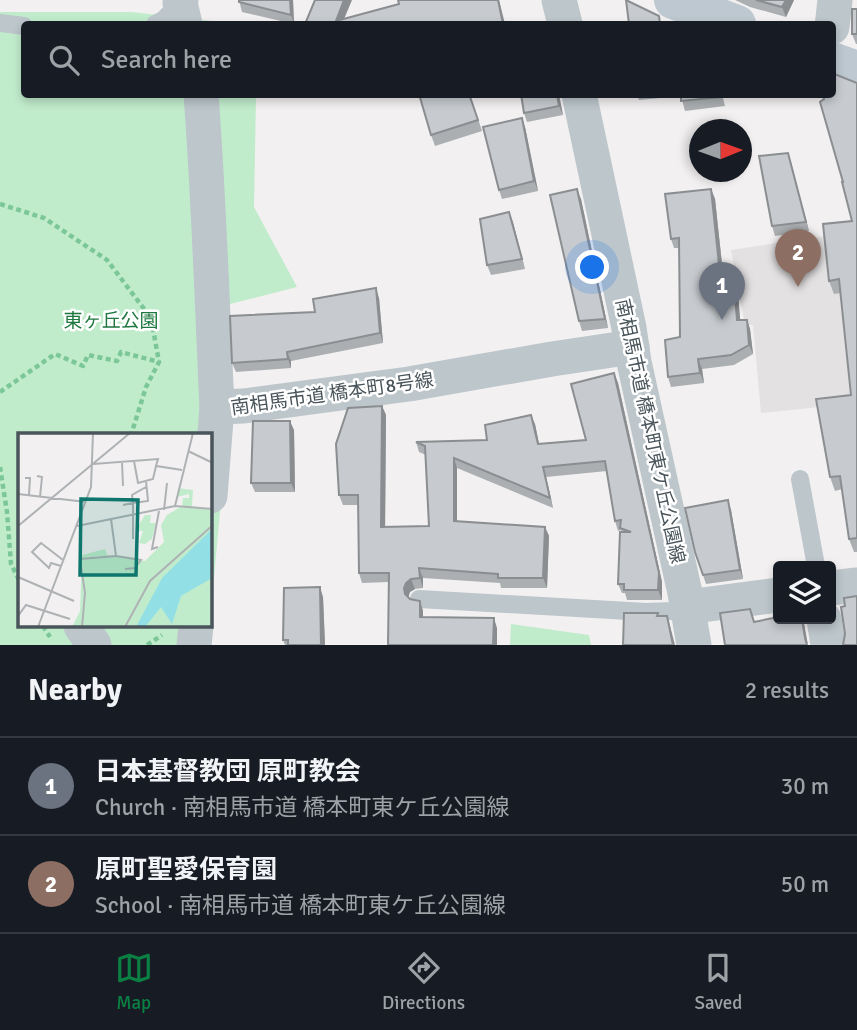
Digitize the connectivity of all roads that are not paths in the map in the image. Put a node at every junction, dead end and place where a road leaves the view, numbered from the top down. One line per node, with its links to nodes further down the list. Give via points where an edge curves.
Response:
1 (559, 0): 4 (street)
2 (673, 0): 5 (street)
3 (835, 0): 6 (street)
4 (564, 21)
5 (729, 21)
6 (833, 21)
7 (0, 23): 8 (lane)
8 (21, 26)
9 (836, 62): 10 (street)
10 (857, 70)
11 (201, 98): 14 (street, 南相馬市道 橋本町8号線)
12 (580, 98): 13 (street, 南相馬市道 橋本町東ケ丘公園線)
13 (632, 347): 14 (street, 南相馬市道 橋本町8号線, via 410,384); 22 (street, 南相馬市道 橋本町東ケ丘公園線)
14 (217, 407): 15 (street)
15 (212, 471)
16 (800, 479): 17 (lane)
17 (815, 561)
18 (857, 585): 19 (street)
19 (836, 587)
20 (773, 596): 22 (street)
21 (419, 599): 22 (lane, via 634,611)
22 (688, 609): 26 (street, 南相馬市道 橋本町東ケ丘公園線)
23 (825, 624): 27 (street)
24 (82, 628): 25 (street)
25 (94, 645)
26 (694, 645)
27 (828, 645)

